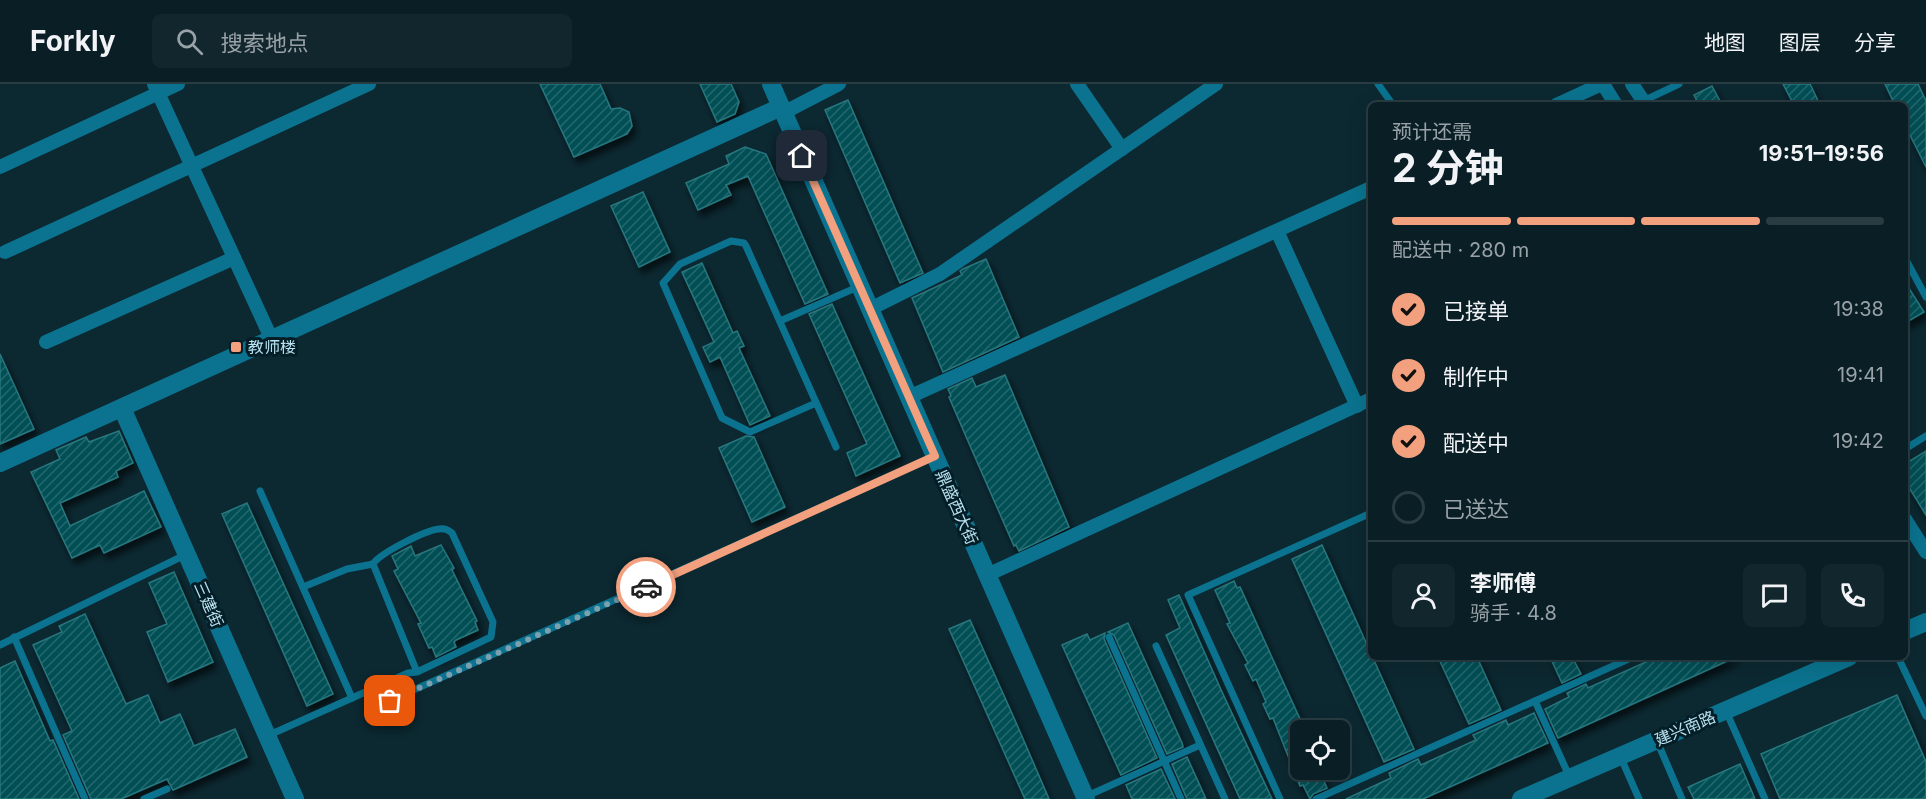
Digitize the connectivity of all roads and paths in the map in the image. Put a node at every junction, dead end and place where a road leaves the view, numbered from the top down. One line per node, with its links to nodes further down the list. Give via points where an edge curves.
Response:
1 (178, 84): 11 (street)
2 (369, 84): 19 (street)
3 (771, 84): 17 (street, 鼎盛西大街)
4 (839, 84): 17 (street)
5 (1077, 84): 18 (street)
6 (1216, 84): 18 (street)
7 (1378, 84): 12 (lane)
8 (1603, 84): 13 (street); 14 (street)
9 (1632, 84): 15 (street)
10 (1679, 84): 16 (lane)
11 (156, 88): 19 (street); 20 (street)
12 (1391, 102)
13 (1563, 102)
14 (1614, 102)
15 (1643, 102)
16 (1646, 102)
17 (782, 110): 26 (street, 鼎盛西大街); 30 (street)
18 (1122, 150): 28 (street, via 940,274)
19 (192, 166): 23 (street); 24 (street)
20 (0, 167)
21 (1368, 189): 22 (street)
22 (1277, 231): 32 (street); 35 (street)
23 (5, 252)
24 (234, 258): 30 (street); 31 (street)
25 (1908, 264): 27 (lane)
26 (860, 285): 28 (street, 鼎盛西大街); 29 (lane)
27 (1926, 297)
28 (870, 309): 32 (street, 鼎盛西大街)
29 (780, 321): 34 (lane); 34 (lane, via 747,246 740,240 680,264 663,283 722,418 750,432)
30 (272, 340): 36 (street)
31 (46, 342)
32 (909, 397): 40 (street, 鼎盛西大街)
33 (1368, 400): 35 (street)
34 (816, 403): 38 (lane)
35 (1357, 406): 48 (street)
36 (122, 408): 41 (street); 46 (street, 三建街)
37 (1926, 436): 39 (lane)
38 (836, 447)
39 (1908, 447)
40 (935, 456): 48 (street, 鼎盛西大街); 62 (lane)
41 (0, 463)
42 (260, 491): 49 (lane)
43 (1368, 514): 78 (lane, via 1188,595)
44 (1908, 524): 45 (street)
45 (1926, 552)
46 (186, 554): 52 (lane); 65 (street, 三建街)
47 (373, 564): 49 (lane, via 347,569); 59 (lane); 59 (lane, via 380,555 426,533 447,529 493,622 487,641)
48 (987, 575): 72 (street, 鼎盛西大街)
49 (303, 587): 60 (lane)
50 (1926, 622): 51 (street)
51 (1908, 631)
52 (15, 638): 54 (lane); 73 (lane)
53 (1108, 638): 69 (lane)
54 (0, 645)
55 (1156, 646): 67 (lane)
56 (1626, 660): 61 (lane)
57 (1842, 660): 63 (street, 建兴南路)
58 (1899, 660): 64 (lane)
59 (417, 672): 60 (lane, via 408,672)
60 (352, 698): 65 (lane)
61 (1535, 701): 70 (lane); 79 (lane)
62 (369, 710)
63 (1726, 710): 66 (street, 建兴南路); 83 (lane)
64 (1926, 716)
65 (267, 736): 75 (street, 三建街)
66 (1656, 741): 68 (street, 建兴南路); 82 (lane)
67 (1200, 745): 69 (lane); 77 (lane)
68 (1620, 756): 70 (street, 建兴南路); 81 (lane)
69 (1164, 761): 72 (lane); 76 (lane)
70 (1570, 778): 80 (street, 建兴南路, via 1552,789)
71 (167, 789): 74 (lane)
72 (1085, 798)
73 (85, 799)
74 (144, 799)
75 (295, 799)
76 (1181, 799)
77 (1225, 799)
78 (1280, 799)
79 (1316, 799)
80 (1521, 799)
81 (1640, 799)
82 (1682, 799)
83 (1765, 799)

